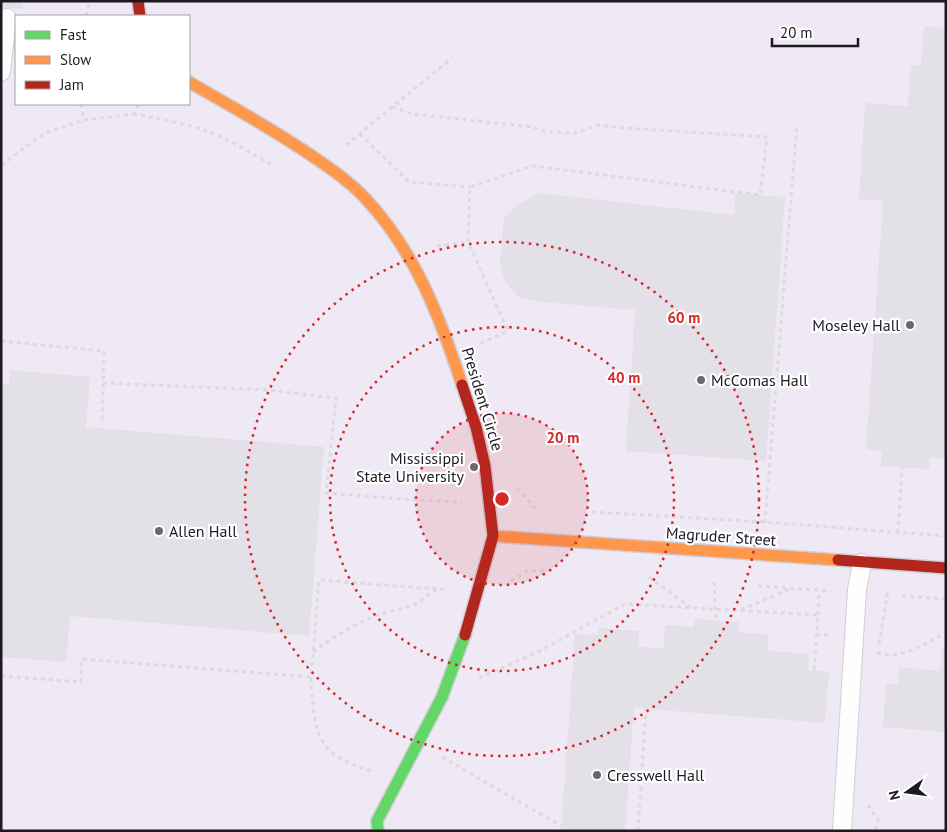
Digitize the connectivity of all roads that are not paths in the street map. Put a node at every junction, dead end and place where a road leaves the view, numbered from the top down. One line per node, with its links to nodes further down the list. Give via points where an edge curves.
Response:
1 (138, 1): 2 (street)
2 (140, 15)
3 (7, 18): 4 (lane)
4 (1, 72)
5 (190, 83): 6 (street, President Circle, via 291,141 341,176 392,230 413,262 447,338 476,427 485,466)
6 (493, 536): 7 (street, Magruder Street); 9 (street, President Circle, via 459,654 442,697)
7 (862, 563): 8 (street, Magruder Street); 10 (lane, via 857,590)
8 (946, 568)
9 (377, 826)
10 (842, 831)

